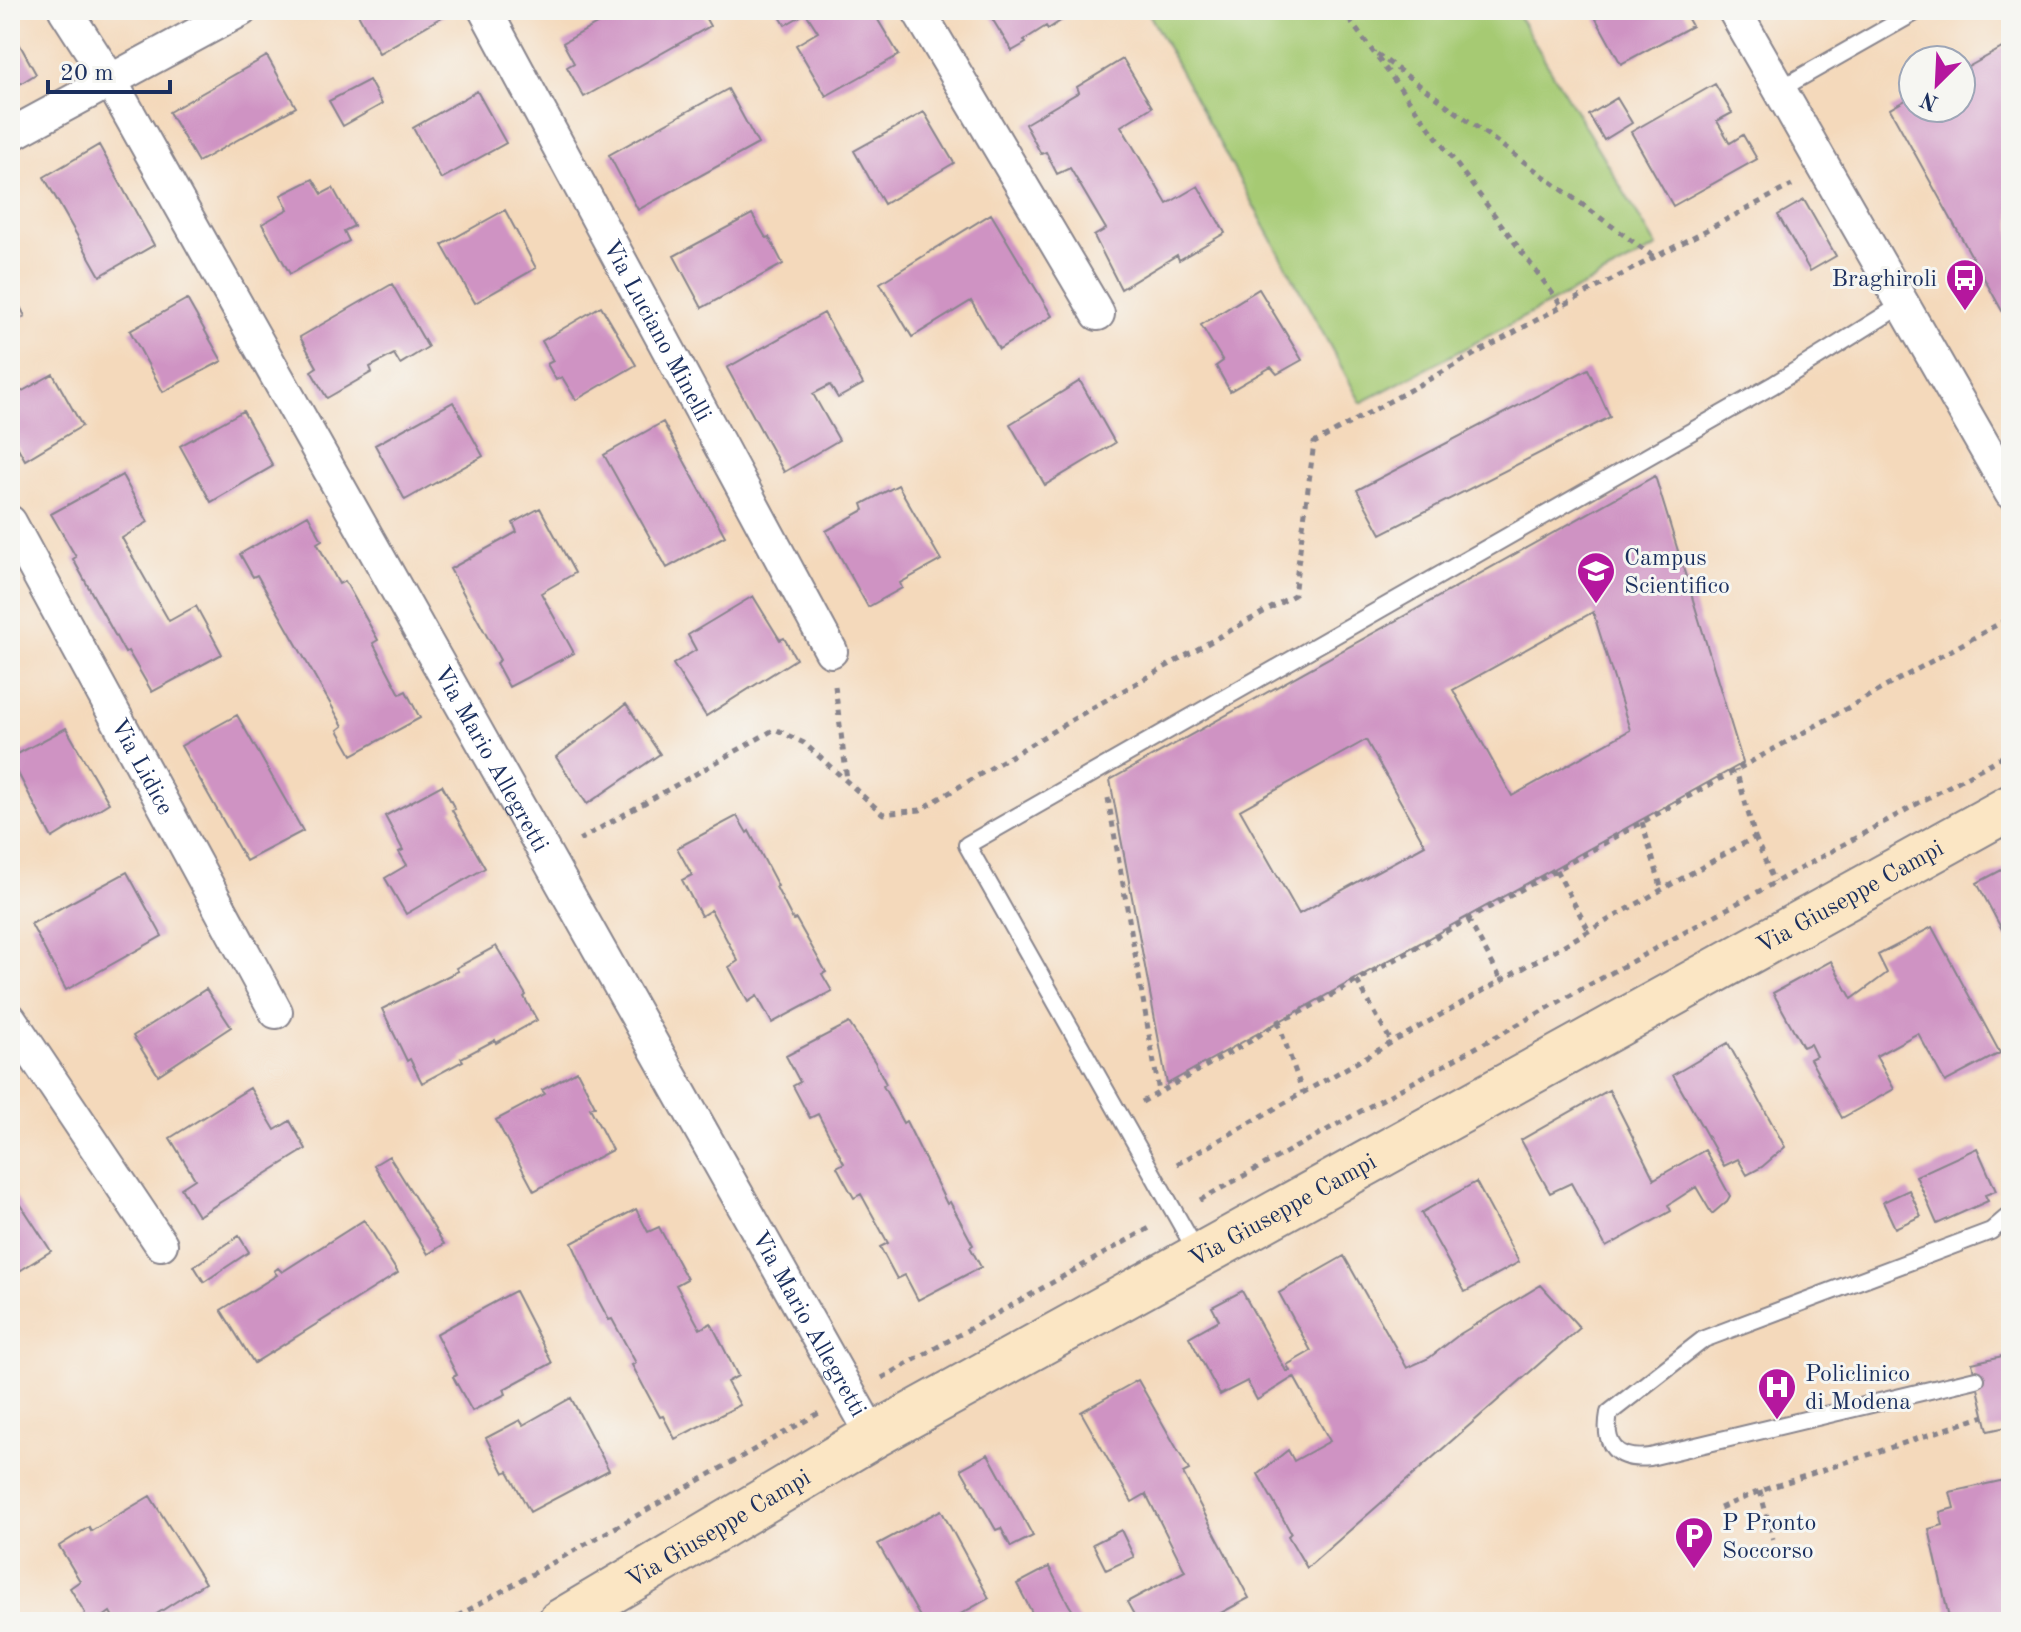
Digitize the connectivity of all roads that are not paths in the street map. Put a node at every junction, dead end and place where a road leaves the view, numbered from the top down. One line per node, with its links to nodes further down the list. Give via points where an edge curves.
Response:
1 (65, 10): 7 (street, Via Mario Allegretti)
2 (241, 10): 7 (street)
3 (485, 10): 14 (street, Via Luciano Minelli)
4 (918, 10): 11 (street)
5 (1734, 10): 8 (street)
6 (1919, 10): 8 (lane)
7 (110, 80): 9 (street); 22 (street, Via Mario Allegretti)
8 (1780, 89): 10 (street)
9 (10, 135)
10 (1903, 304): 12 (street); 20 (lane, via 1773,385 967,845)
11 (1098, 314)
12 (2011, 493)
13 (10, 522): 16 (street, Via Lidice)
14 (831, 651)
15 (2011, 807): 20 (street, Via Giuseppe Campi)
16 (276, 1012)
17 (10, 1019): 19 (street)
18 (2011, 1214): 21 (lane, via 1991,1231 1704,1339 1609,1413 1606,1429 1617,1451 1650,1457)
19 (161, 1244)
20 (1199, 1256): 22 (street, Via Giuseppe Campi)
21 (1976, 1379)
22 (873, 1436): 23 (street, Via Giuseppe Campi)
23 (560, 1622)

